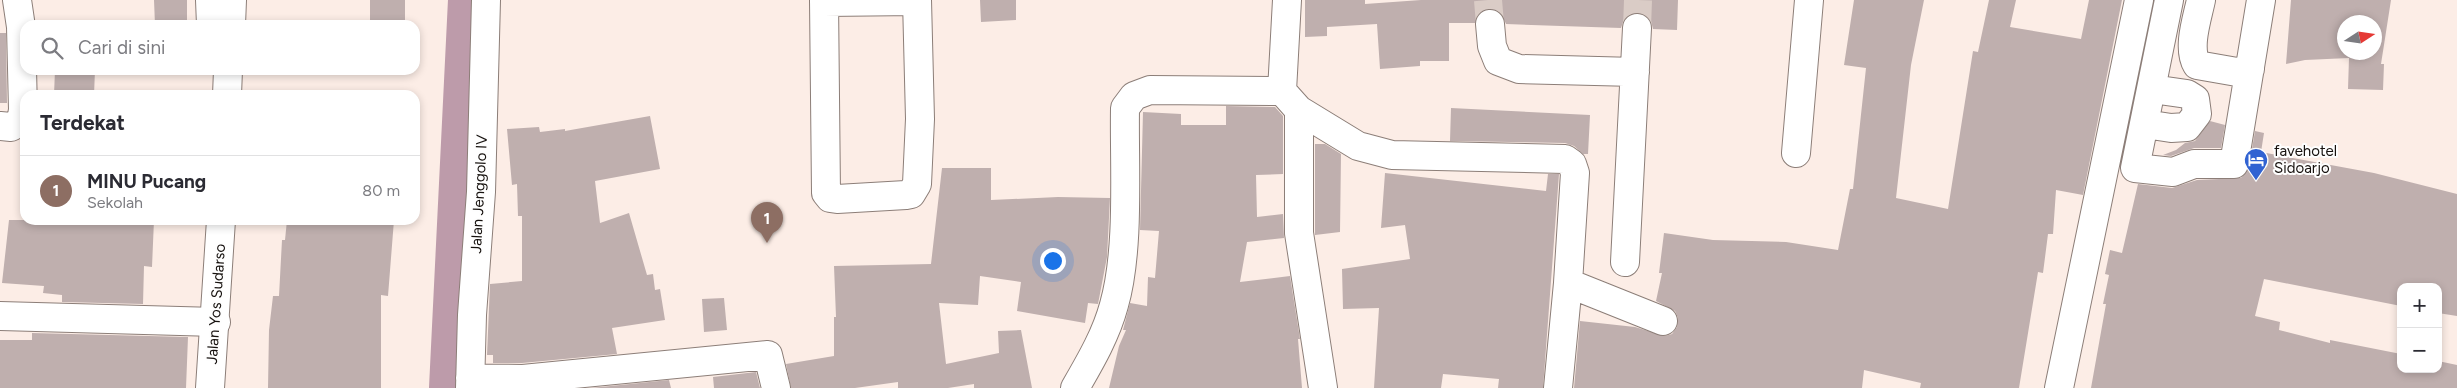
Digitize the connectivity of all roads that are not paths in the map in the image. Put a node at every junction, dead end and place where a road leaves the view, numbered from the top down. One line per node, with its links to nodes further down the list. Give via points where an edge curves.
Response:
1 (17, 0): 16 (street)
2 (210, 0): 13 (street)
3 (232, 0): 14 (street)
4 (486, 0): 35 (street, Jalan Jenggolo IV, via 481,192)
5 (917, 0): 12 (street); 12 (street, via 920,120 917,184 906,196 837,198 830,198 826,193)
6 (1287, 0): 24 (street)
7 (1809, 0): 28 (street)
8 (2139, 0): 41 (street)
9 (2169, 0): 21 (street)
10 (2200, 0): 18 (street, via 2192,57 2196,65 2237,72)
11 (2261, 0): 18 (street)
12 (824, 1)
13 (211, 20)
14 (231, 20)
15 (1490, 24): 19 (street, via 1492,46 1498,61 1507,66)
16 (11, 27): 22 (street)
17 (1637, 28): 19 (street)
18 (2250, 69): 26 (street, via 2234,164 2194,164 2173,172 2135,168)
19 (1635, 72): 30 (street)
20 (228, 75): 23 (street)
21 (2152, 89): 26 (street); 26 (street, via 2187,94 2195,100 2197,114 2187,127)
22 (20, 90)
23 (227, 90)
24 (1290, 101): 31 (street, via 1358,146 1392,155 1565,159 1572,164 1575,173); 38 (street, via 1150,90 1134,96 1125,108 1123,247 1114,305 1096,351); 39 (street, via 1299,233)
25 (20, 122): 27 (street, via 11,127)
26 (2145, 124)
27 (0, 126)
28 (1796, 153)
29 (221, 225): 34 (street, Jalan Yos Sudarso)
30 (1625, 262)
31 (1568, 283): 33 (street); 40 (street)
32 (0, 316): 34 (street)
33 (1663, 321)
34 (216, 322): 36 (street, Jalan Yos Sudarso)
35 (470, 383): 37 (street, via 523,379 766,346)
36 (210, 388)
37 (776, 388)
38 (1075, 388)
39 (1323, 388)
40 (1558, 388)
41 (2059, 388)

